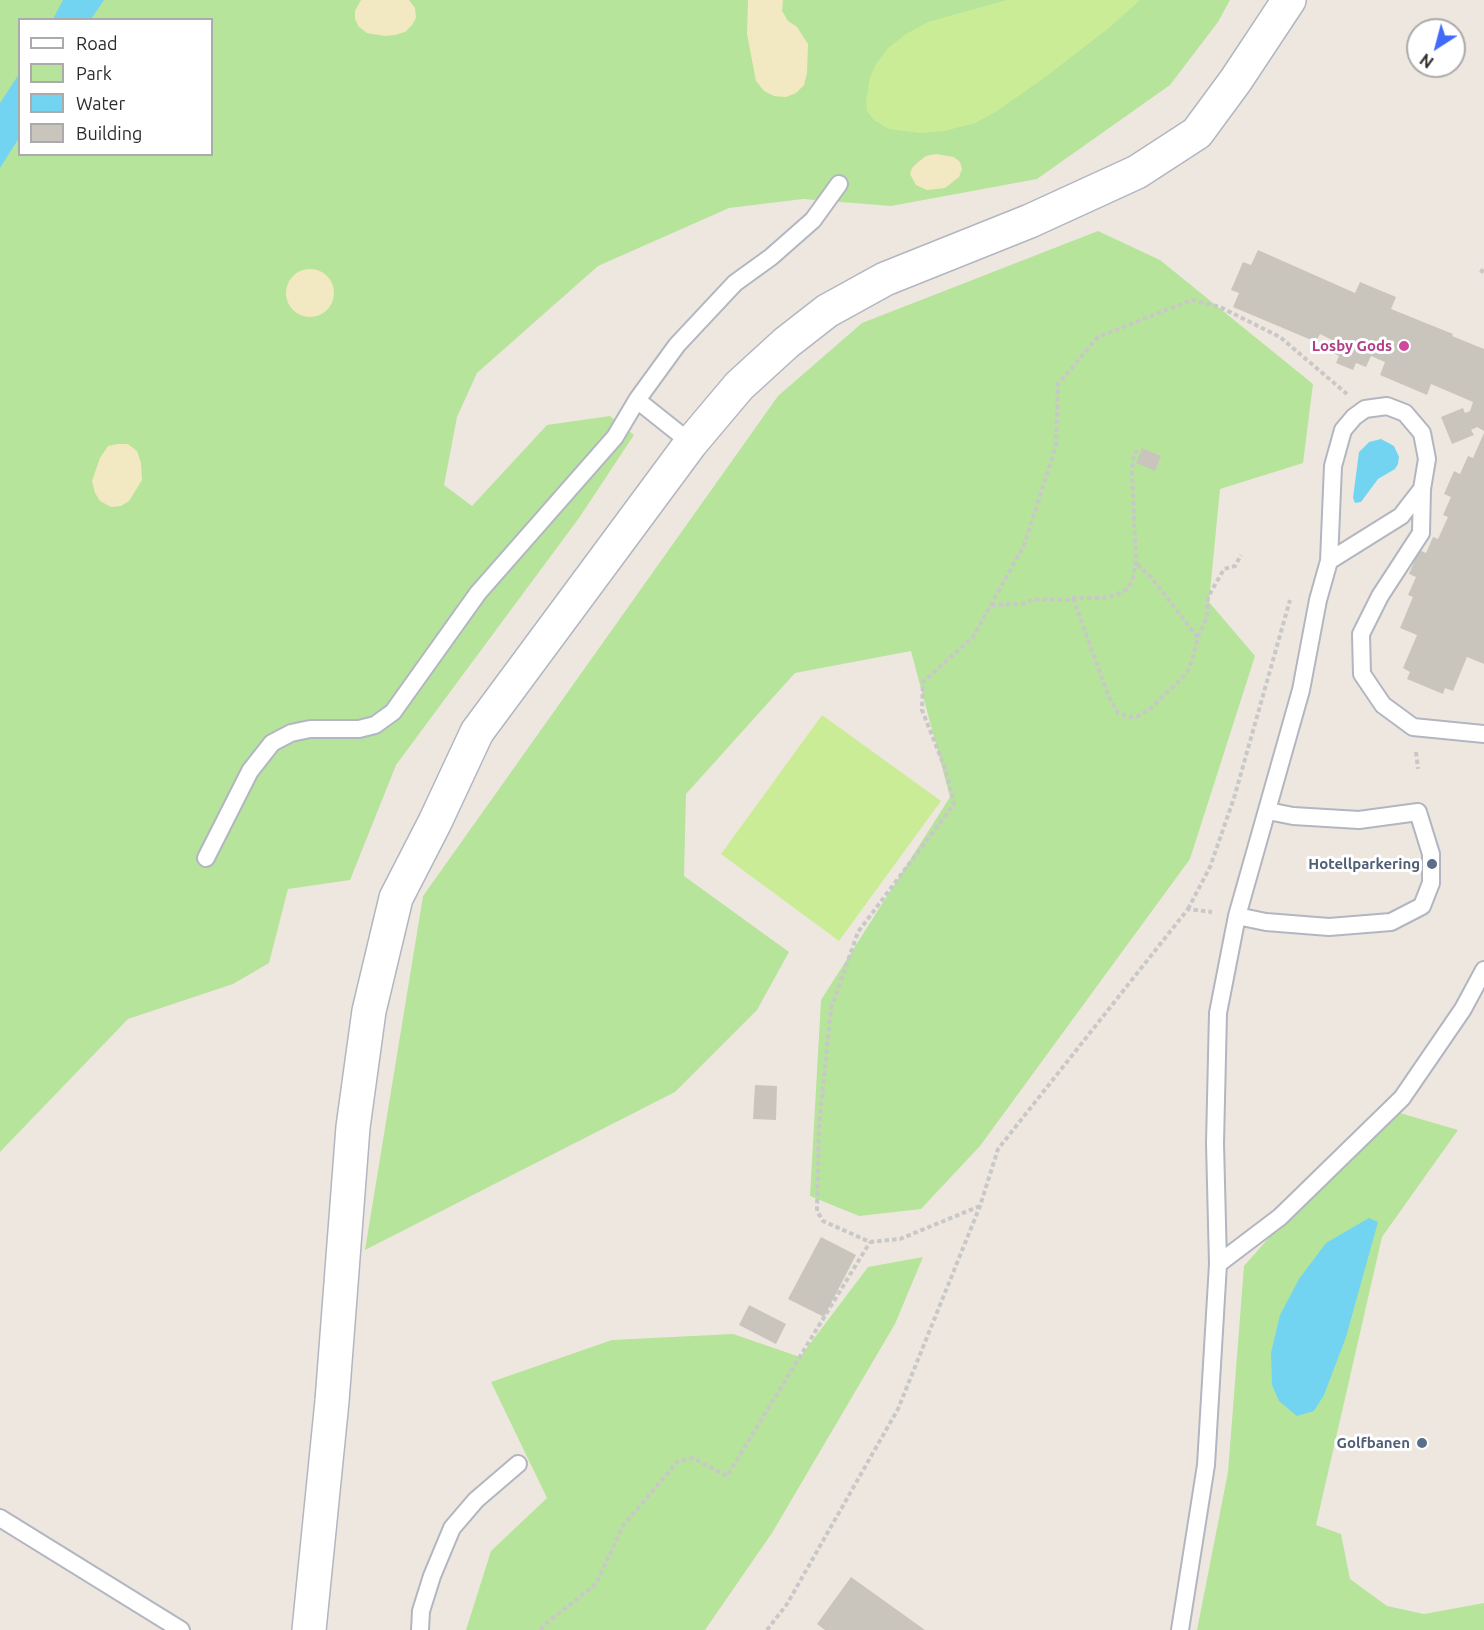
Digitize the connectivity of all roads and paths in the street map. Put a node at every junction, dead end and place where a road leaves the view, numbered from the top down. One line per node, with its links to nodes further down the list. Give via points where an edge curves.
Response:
1 (1289, 0): 7 (street, via 1197,133 1137,172 1030,221 885,279 827,311 739,386)
2 (839, 184): 5 (lane, via 813,220 735,284 676,345)
3 (1484, 267): 4 (path)
4 (1481, 273)
5 (637, 400): 7 (lane); 19 (lane, via 615,438 478,592 393,712 375,725 359,729 310,729 272,743 250,771)
6 (1365, 409): 9 (lane, via 1387,406 1405,413 1422,434 1427,459); 11 (lane, via 1343,430 1333,466); 15 (path, via 1280,337 1220,307 1192,300 1098,337 1058,384 1056,446 1024,545)
7 (691, 443): 29 (street, via 477,732 396,898 369,1011 353,1127)
8 (1137, 450): 12 (path, via 1132,475)
9 (1422, 489): 11 (lane, via 1401,516); 17 (lane, via 1421,533 1380,596 1361,634 1362,674 1383,705 1413,727)
10 (1240, 555): 16 (path, via 1235,566 1224,569 1208,597 1207,617)
11 (1329, 561): 18 (lane, via 1301,690)
12 (1136, 563): 14 (path, via 1127,589 1103,598); 16 (path)
13 (1292, 596): 20 (path, via 1234,798 1210,867)
14 (1073, 598): 15 (path); 16 (path, via 1108,695 1118,713 1130,717 1150,709 1181,679 1189,669)
15 (990, 605): 24 (path, via 973,637 923,682 922,710 945,768 954,804 858,932 831,1009 819,1126 817,1211 823,1221)
16 (1198, 638)
17 (1484, 734)
18 (1268, 811): 21 (lane); 21 (lane, via 1359,820 1418,813 1431,854 1431,883 1422,906 1391,922 1329,927)
19 (206, 858)
20 (1188, 909): 21 (path); 23 (path, via 998,1149)
21 (1237, 916): 25 (lane, via 1218,1013)
22 (1484, 970): 25 (lane, via 1463,1009 1402,1098 1280,1217)
23 (980, 1206): 24 (path, via 900,1239); 32 (path, via 898,1409 788,1604)
24 (870, 1242): 31 (path, via 727,1476 693,1458 677,1462 623,1526 596,1584)
25 (1218, 1264): 33 (lane, via 1206,1465)
26 (518, 1464): 30 (lane, via 476,1500 452,1528 429,1585)
27 (0, 1518): 28 (lane)
28 (181, 1630)
29 (309, 1630)
30 (420, 1630)
31 (541, 1630)
32 (767, 1630)
33 (1180, 1630)

